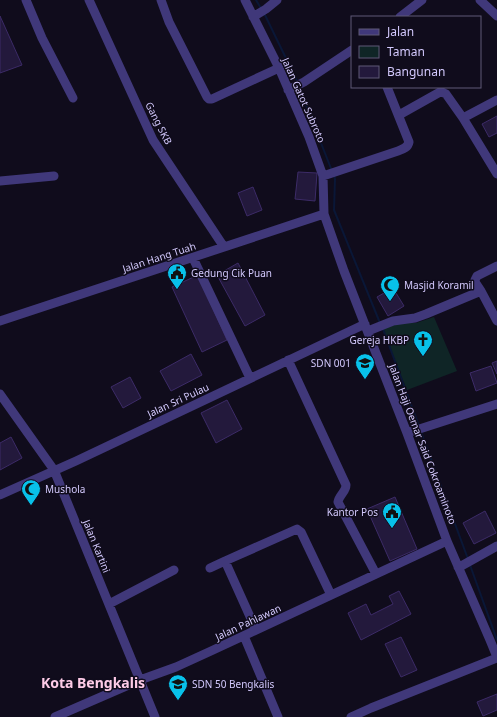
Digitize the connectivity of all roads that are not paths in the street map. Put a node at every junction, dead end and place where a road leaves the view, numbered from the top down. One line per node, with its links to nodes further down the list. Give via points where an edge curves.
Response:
1 (26, 0): 15 (street, via 42,38)
2 (89, 0): 24 (street, Gang SKB, via 153,140)
3 (161, 0): 12 (street, via 207,98 212,99)
4 (245, 0): 8 (street, Jalan Gatot Subroto)
5 (277, 0): 8 (street)
6 (422, 0): 9 (street)
7 (480, 0): 10 (street)
8 (255, 16): 12 (street, Jalan Gatot Subroto)
9 (401, 16)
10 (497, 16)
11 (351, 51): 14 (street)
12 (279, 68): 14 (street, Jalan Gatot Subroto)
13 (387, 88): 17 (street)
14 (290, 89): 19 (street, Jalan Gatot Subroto, via 309,137)
15 (73, 98)
16 (497, 100): 18 (street)
17 (399, 115): 18 (street, via 442,92); 19 (street, via 409,142 405,148)
18 (463, 118): 20 (street)
19 (328, 174): 23 (street, Jalan Gatot Subroto)
20 (497, 174)
21 (54, 176): 22 (street)
22 (0, 181)
23 (324, 214): 24 (street, Jalan Hang Tuah); 30 (street, Jalan Haji Oemar Said Cokroaminoto, via 344,271)
24 (224, 247): 25 (street, Jalan Hang Tuah)
25 (193, 258): 28 (street, Jalan Hang Tuah); 32 (street)
26 (497, 266): 27 (street, via 477,276 475,282)
27 (481, 291): 29 (street); 30 (street, Jalan Sri Pulau, via 415,318)
28 (0, 321)
29 (497, 321)
30 (369, 328): 31 (street, Jalan Sri Pulau); 35 (street, Jalan Haji Oemar Said Cokroaminoto)
31 (288, 360): 32 (street, Jalan Sri Pulau); 44 (street, via 346,485 338,502)
32 (250, 378): 36 (street, Jalan Sri Pulau)
33 (0, 394): 36 (street, Jalan Kartini)
34 (497, 404): 35 (street)
35 (410, 432): 38 (street, Jalan Haji Oemar Said Cokroaminoto)
36 (54, 470): 37 (street, Jalan Sri Pulau); 46 (street, Jalan Kartini)
37 (0, 495)
38 (447, 541): 41 (street, Jalan Haji Oemar Said Cokroaminoto); 44 (street, Jalan Pahlawan)
39 (497, 546): 41 (street)
40 (226, 561): 42 (street); 45 (street, via 298,529); 47 (street)
41 (461, 566): 49 (street, Jalan Haji Oemar Said Cokroaminoto)
42 (210, 568)
43 (174, 570): 46 (street)
44 (376, 574): 45 (street, Jalan Pahlawan)
45 (331, 596): 47 (street, Jalan Pahlawan)
46 (109, 604): 50 (street, Jalan Kartini)
47 (256, 630): 48 (street, Jalan Pahlawan)
48 (244, 636): 50 (street, Jalan Pahlawan, via 176,667); 53 (street)
49 (497, 658): 54 (street)
50 (140, 680): 51 (street, Jalan Pahlawan); 52 (street, Jalan Kartini)
51 (55, 717)
52 (155, 717)
53 (278, 717)
54 (351, 717)

